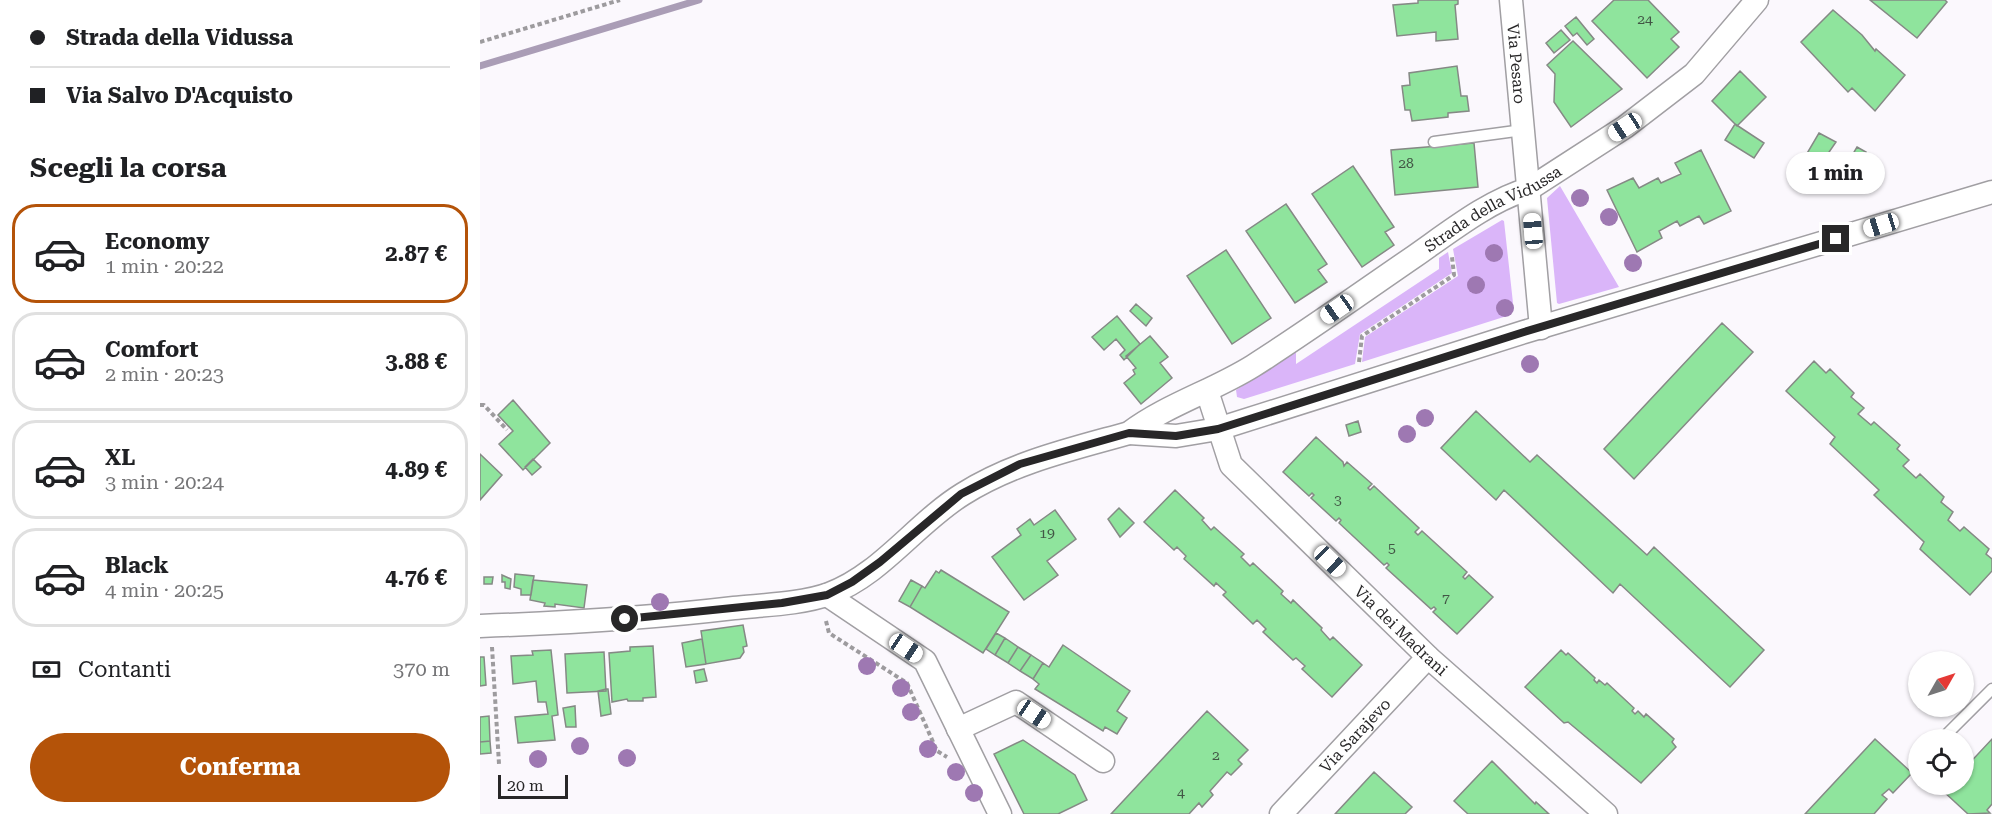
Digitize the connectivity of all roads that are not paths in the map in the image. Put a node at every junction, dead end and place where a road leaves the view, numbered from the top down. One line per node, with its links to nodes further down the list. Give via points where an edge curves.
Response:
1 (1511, 0): 3 (street, Via Pesaro)
2 (1757, 0): 5 (street, Strada della Vidussa, via 1694,74 1625,127)
3 (1524, 130): 4 (lane); 5 (street, Via Pesaro)
4 (1434, 141)
5 (1529, 189): 7 (street, Via Pesaro); 8 (street, Strada della Vidussa, via 1512,194 1442,237 1302,334)
6 (1992, 192): 7 (street)
7 (1541, 328): 9 (street)
8 (1207, 391): 9 (street); 10 (street, Strada della Vidussa, via 1143,422)
9 (1218, 429): 10 (street, via 1176,436); 13 (street, Via dei Madrani, via 1231,465)
10 (1129, 433): 11 (street, Strada della Vidussa, via 1020,464 990,478 961,494 852,582)
11 (824, 595): 12 (street, Strada della Vidussa, via 688,614); 15 (street, via 925,661)
12 (485, 626)
13 (1428, 657): 19 (street, Via Sarajevo); 20 (street, Via dei Madrani)
14 (1992, 689): 16 (lane)
15 (958, 729): 17 (street, via 1016,702); 18 (street)
16 (1952, 729)
17 (1103, 761)
18 (1000, 814)
19 (1281, 814)
20 (1606, 814)

